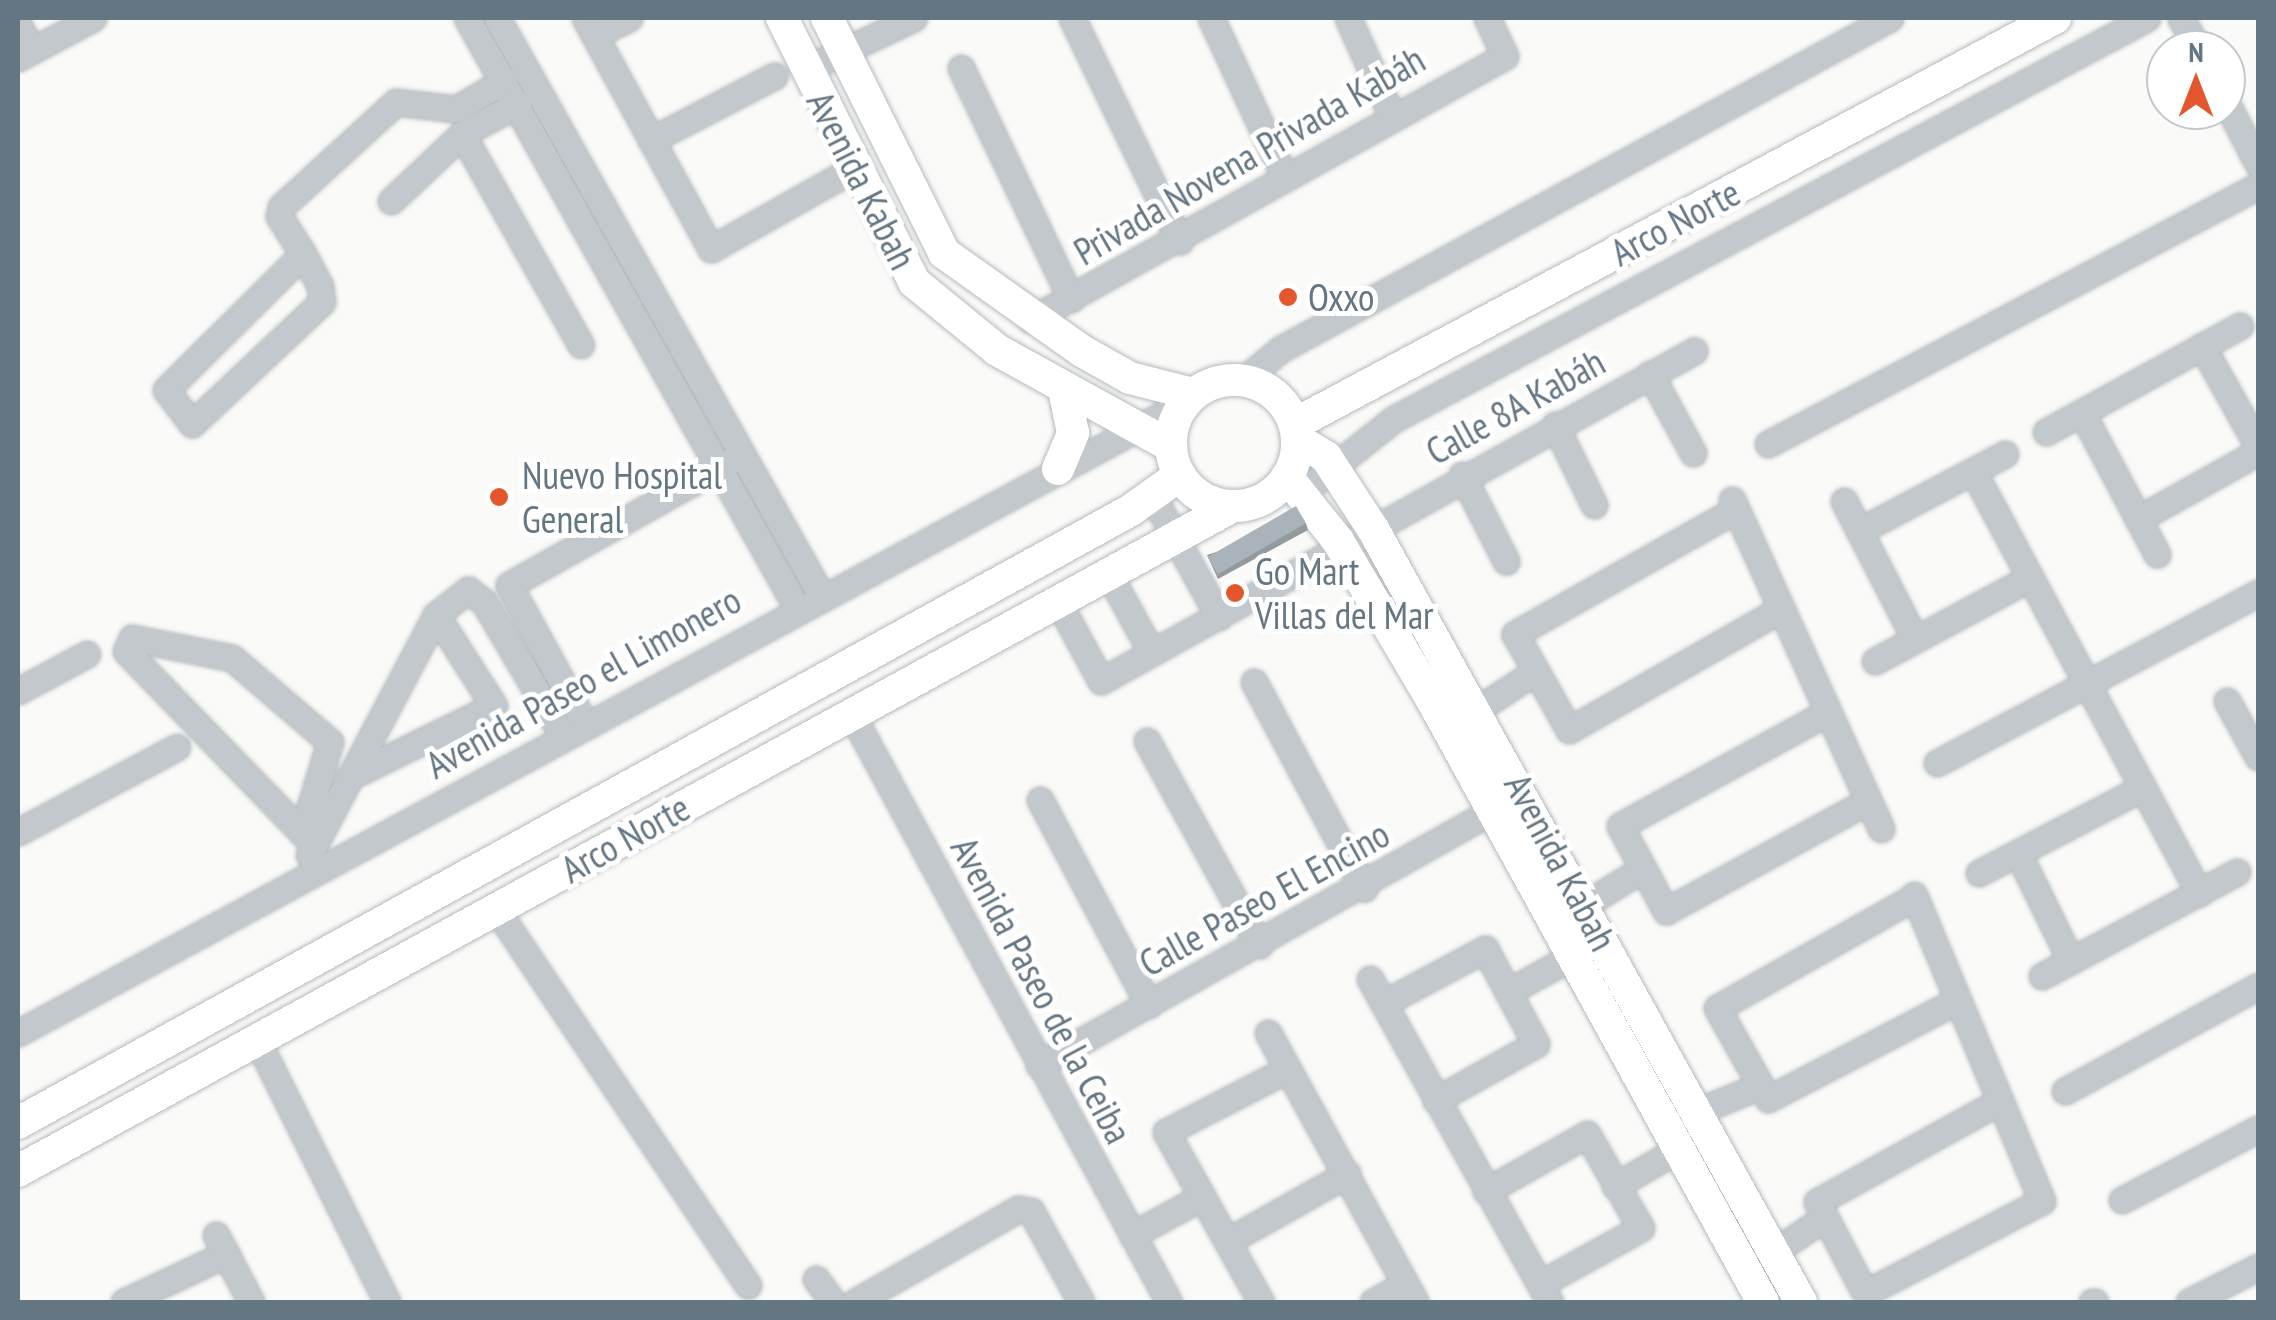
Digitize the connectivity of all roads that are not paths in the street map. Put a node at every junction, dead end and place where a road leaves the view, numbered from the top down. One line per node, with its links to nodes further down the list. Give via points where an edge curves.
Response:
1 (93, 18): 16 (street)
2 (467, 18): 20 (street)
3 (497, 18): 30 (street)
4 (628, 18): 15 (street)
5 (782, 18): 19 (main road, Avenida Kabah)
6 (827, 18): 17 (main road, Avenida Kabah)
7 (914, 18): 17 (street)
8 (1072, 18): 31 (street)
9 (1211, 18): 27 (street)
10 (1348, 18): 21 (street)
11 (1487, 18): 21 (street, Privada Novena Privada Kabáh, via 1504,56)
12 (1890, 18): 40 (street, via 1289,345)
13 (2055, 18): 46 (main road, Arco Norte)
14 (2147, 18): 54 (street, via 1394,419)
15 (590, 26): 24 (street)
16 (25, 35)
17 (842, 51): 19 (street); 34 (main road, Avenida Kabah, via 928,230 967,276)
18 (961, 68): 33 (street)
19 (790, 73): 24 (street); 26 (main road, Avenida Kabah)
20 (511, 93): 23 (street); 30 (street); 32 (street, via 456,109 396,102 278,211)
21 (1391, 114): 27 (street, Privada Novena Privada Kabáh)
22 (2240, 130): 25 (street)
23 (462, 134): 29 (street); 36 (street)
24 (651, 140): 26 (street, via 711,249)
25 (2258, 164)
26 (853, 169): 41 (main road, Avenida Kabah, via 926,294)
27 (1284, 175): 31 (street, Privada Novena Privada Kabáh)
28 (2258, 186): 48 (street)
29 (390, 200)
30 (606, 234): 52 (street); 55 (street)
31 (1180, 241): 33 (street, Privada Novena Privada Kabáh)
32 (303, 254): 32 (street, via 166,390 192,424 322,302)
33 (1071, 299): 34 (street, Privada Novena Privada Kabáh)
34 (1030, 320): 42 (main road, Avenida Kabah, via 1130,378)
35 (2240, 326): 37 (street)
36 (581, 346)
37 (2202, 346): 43 (street); 49 (street)
38 (1694, 351): 39 (street, Calle 8A Kabáh)
39 (1650, 374): 44 (street, Calle 8A Kabáh); 50 (street)
40 (1242, 380): 42 (main road); 46 (main road, via 1275,394)
41 (1064, 389): 45 (main road, Avenida Kabah); 56 (main road, via 1074,433)
42 (1190, 398): 45 (street, Avenida Paseo el Limonero); 53 (main road)
43 (2082, 412): 47 (street); 64 (street)
44 (1555, 426): 58 (street, Calle 8A Kabáh); 62 (street)
45 (1137, 428): 53 (main road, Avenida Kabah); 56 (street, Avenida Paseo el Limonero)
46 (1296, 432): 54 (main road, Avenida Kabah); 59 (main road)
47 (2046, 432)
48 (1768, 444)
49 (2258, 449): 64 (street)
50 (1693, 454)
51 (2005, 454): 57 (street)
52 (742, 456): 55 (street); 74 (street)
53 (1175, 460): 60 (main road, Arco Norte); 63 (main road, via 1197,494)
54 (1334, 466): 59 (street); 65 (main road, Avenida Kabah)
55 (718, 468): 76 (street); 92 (street, via 509,585)
56 (1058, 470): 74 (street, Avenida Paseo el Limonero)
57 (1973, 471): 66 (street); 72 (street)
58 (1462, 476): 65 (street, Calle 8A Kabáh); 70 (street)
59 (1295, 484): 63 (main road); 68 (main road, Avenida Kabah)
60 (1153, 498): 67 (street); 135 (main road, Arco Norte)
61 (1844, 501): 66 (street)
62 (1594, 505)
63 (1233, 506): 67 (main road, Arco Norte)
64 (2138, 518): 69 (street)
65 (1373, 529): 68 (street, Calle 8A Kabáh); 89 (main road, Avenida Kabah)
66 (1860, 530): 80 (street)
67 (1175, 536): 71 (main road, Arco Norte); 79 (street)
68 (1341, 548): 79 (street, Calle 8A Kabáh); 102 (main road, Avenida Kabah)
69 (2157, 554)
70 (1506, 561)
71 (1108, 573): 75 (main road, Arco Norte); 82 (street)
72 (2030, 578): 80 (street); 86 (street)
73 (2258, 592): 86 (street)
74 (821, 595): 76 (street, Avenida Paseo el Limonero)
75 (1057, 600): 82 (street, Calle 8A Kabáh, via 1101,682); 91 (main road, Arco Norte)
76 (797, 608): 92 (street, Avenida Paseo el Limonero)
77 (1781, 610): 84 (street, via 1570,730); 84 (street, via 1734,505 1515,634); 90 (street)
78 (436, 615): 92 (street, via 468,590 484,602); 97 (street); 97 (street, via 494,706)
79 (1219, 617): 82 (street, Calle 8A Kabáh)
80 (1915, 639): 83 (street)
81 (87, 654): 87 (street)
82 (1152, 654)
83 (1875, 661)
84 (1536, 671): 89 (street)
85 (1254, 682): 111 (street)
86 (2086, 684): 96 (street); 98 (street)
87 (18, 691)
88 (2227, 701): 93 (street)
89 (1478, 709): 99 (main road, Avenida Kabah)
90 (1828, 712): 101 (street); 107 (street, via 1620,826)
91 (851, 713): 114 (main road, Arco Norte); 128 (street, Avenida Paseo de la Ceiba)
92 (574, 730): 110 (street, Avenida Paseo el Limonero)
93 (2254, 740)
94 (1147, 741): 115 (street)
95 (177, 747): 104 (street)
96 (1937, 763)
97 (349, 776): 105 (street)
98 (2142, 788): 106 (street); 112 (street)
99 (1524, 794): 102 (street, Calle Paseo El Encino); 113 (main road, Avenida Kabah)
100 (1040, 800): 124 (street)
101 (1868, 802): 103 (street); 107 (street, via 1674,909 1660,906)
102 (1490, 812): 111 (street, Calle Paseo El Encino); 116 (main road, Avenida Kabah)
103 (1880, 828)
104 (18, 832)
105 (308, 839): 105 (street, via 126,651 132,638 232,658 330,742); 110 (street)
106 (2018, 853): 109 (street); 117 (street)
107 (1642, 870): 113 (street)
108 (2237, 872): 112 (street)
109 (1978, 874)
110 (295, 882): 125 (street, Avenida Paseo el Limonero)
111 (1364, 888): 115 (street, Calle Paseo El Encino)
112 (2199, 893): 117 (street)
113 (1584, 905): 134 (main road, Avenida Kabah)
114 (496, 909): 127 (main road, Arco Norte); 150 (street)
115 (1259, 945): 124 (street, Calle Paseo El Encino)
116 (1571, 957): 121 (street); 137 (main road, Avenida Kabah)
117 (2071, 961): 118 (street)
118 (2042, 976)
119 (1370, 978): 123 (street)
120 (2258, 986): 131 (street)
121 (1508, 992): 123 (street, via 1485,949); 132 (street, via 1536,1044)
122 (1956, 1001): 130 (street, via 1768,1099); 130 (street, via 1911,897 1717,1008); 133 (street)
123 (1384, 1003): 132 (street)
124 (1149, 1005): 128 (street, Calle Paseo El Encino)
125 (18, 1033)
126 (1268, 1033): 129 (street)
127 (257, 1040): 138 (main road, Arco Norte); 155 (street)
128 (1039, 1064): 145 (street, Avenida Paseo de la Ceiba)
129 (1288, 1069): 139 (street); 142 (street, via 1166,1132)
130 (1755, 1088): 134 (street)
131 (2066, 1092)
132 (1436, 1100): 141 (street)
133 (1998, 1102): 144 (street, via 1817,1202); 144 (street, via 2042,1201 1865,1294)
134 (1696, 1111): 137 (street); 147 (main road, Avenida Kabah)
135 (18, 1123)
136 (2258, 1128): 143 (street)
137 (1671, 1137): 140 (street); 162 (main road, Avenida Kabah)
138 (18, 1171)
139 (1347, 1174): 146 (street); 151 (street)
140 (1615, 1186): 141 (street, via 1587,1134); 152 (street, via 1641,1228)
141 (1486, 1191): 152 (street)
142 (1202, 1197): 145 (street); 146 (street)
143 (2122, 1200)
144 (1821, 1220): 147 (street)
145 (1132, 1235): 159 (street, Avenida Paseo de la Ceiba)
146 (1228, 1241): 160 (street)
147 (1774, 1252): 163 (main road, Avenida Kabah)
148 (2258, 1267): 164 (street)
149 (816, 1279): 156 (street)
150 (748, 1285)
151 (1410, 1293): 161 (street)
152 (1545, 1293)
153 (124, 1302): 154 (street, via 221,1245)
154 (251, 1302)
155 (387, 1302)
156 (833, 1302)
157 (855, 1302): 158 (street, via 1018,1209 1031,1211)
158 (1080, 1302)
159 (1169, 1302)
160 (1261, 1302)
161 (1373, 1302)
162 (1762, 1302)
163 (1801, 1302)
164 (2189, 1302)

